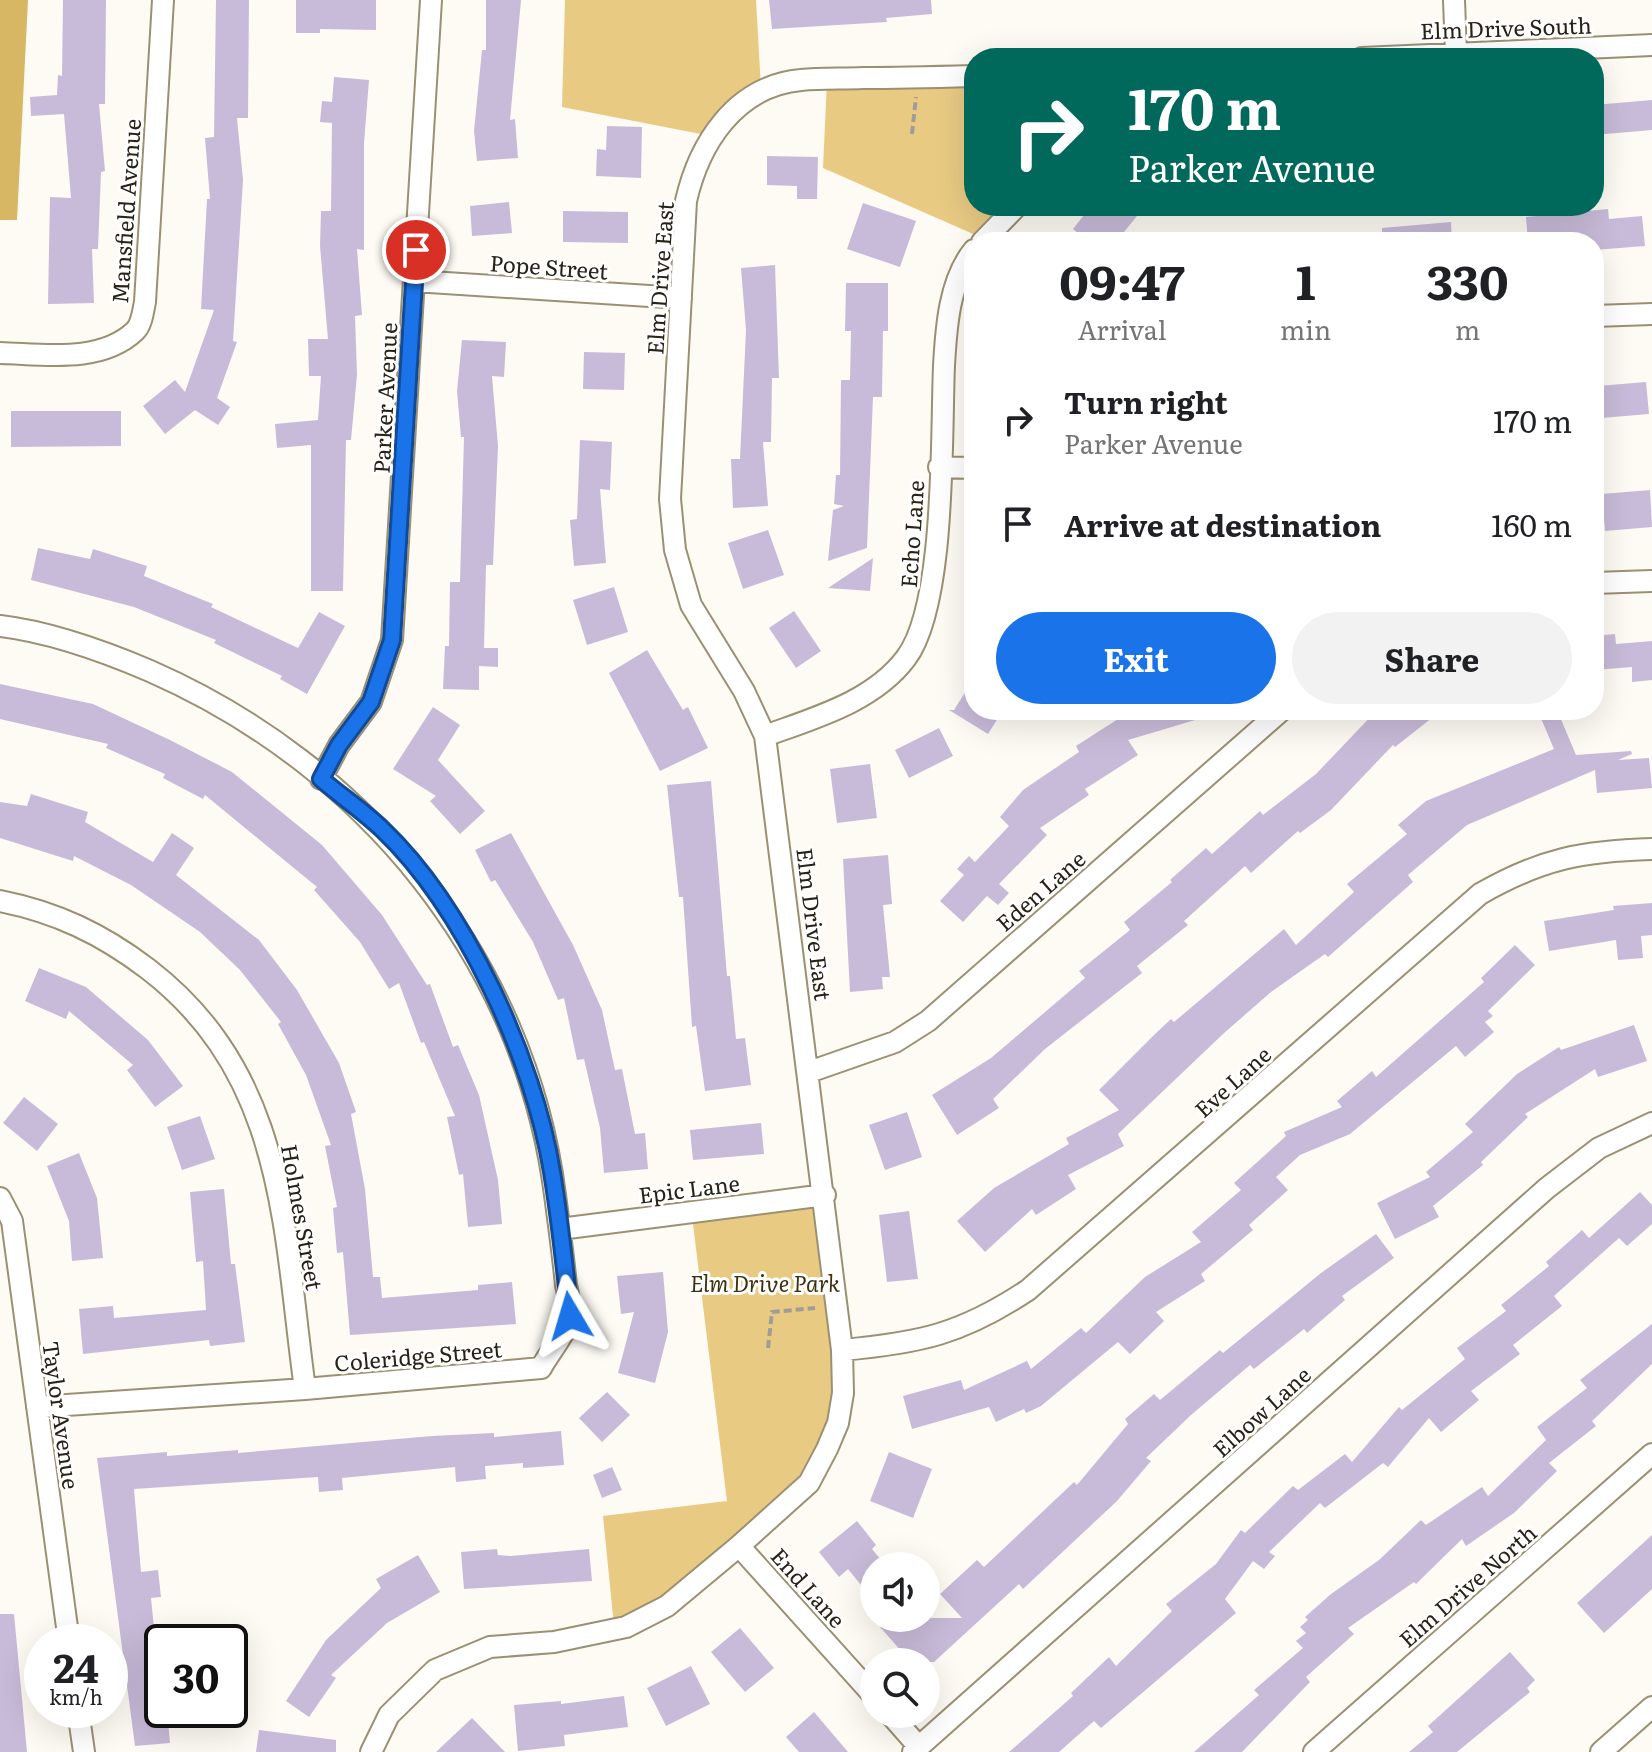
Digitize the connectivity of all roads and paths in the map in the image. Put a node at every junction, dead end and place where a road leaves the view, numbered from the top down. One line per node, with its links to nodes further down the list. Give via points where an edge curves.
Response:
1 (163, 0): 17 (street, Mansfield Avenue, via 140,323 135,332 104,350)
2 (431, 0): 13 (street, Parker Avenue)
3 (1454, 0): 5 (street)
4 (1652, 45): 6 (street, Elm Drive South)
5 (1456, 48)
6 (1578, 48)
7 (964, 76): 8 (street, Elm Drive East)
8 (916, 77): 9 (path, via 917,120); 14 (street, Elm Drive East, via 798,80 748,99 720,125 694,166)
9 (912, 134)
10 (1007, 216): 11 (street)
11 (992, 232)
12 (964, 271): 18 (street, Echo Lane, via 946,332)
13 (414, 281): 14 (street, Pope Street); 25 (street, Parker Avenue, via 392,640 371,702)
14 (681, 298): 24 (street, Elm Drive East, via 670,499 675,550 691,605)
15 (1652, 314): 16 (street)
16 (1604, 316)
17 (0, 353)
18 (939, 467): 19 (street); 24 (street, Echo Lane, via 929,609 906,658 843,707)
19 (964, 468)
20 (1652, 581): 21 (street)
21 (1604, 583)
22 (0, 626): 25 (street, Coleridge Street, via 119,658 209,697 286,746)
23 (1271, 720): 28 (street, Eden Lane, via 928,1021 895,1042)
24 (765, 736): 28 (street, Elm Drive East)
25 (321, 779): 32 (street, Coleridge Street, via 405,854 475,957 533,1092)
26 (1652, 849): 35 (street, Eve Lane, via 1571,855 1521,871 1480,894 1028,1290 960,1330 906,1345)
27 (0, 901): 36 (street, Holmes Street, via 37,908 117,946 187,1003 238,1071 275,1169)
28 (809, 1072): 30 (street, Elm Drive East)
29 (1652, 1123): 45 (street, Elbow Lane, via 1599,1148 1547,1188)
30 (825, 1195): 32 (street, Epic Lane); 33 (street, Elm Drive East)
31 (0, 1198): 37 (street, Taylor Avenue, via 12,1221)
32 (560, 1229): 36 (street, Coleridge Street, via 570,1316 541,1368)
33 (837, 1306): 34 (path, via 772,1312); 35 (street, Elm Drive East)
34 (768, 1348)
35 (842, 1350): 39 (street, Elm Drive East, via 843,1393 827,1449 809,1483)
36 (305, 1389): 37 (street, Coleridge Street)
37 (37, 1407): 40 (street, Taylor Avenue)
38 (1652, 1454): 48 (street, Elm Drive North)
39 (739, 1546): 41 (street, End Lane); 47 (street, Elm Drive East, via 667,1606 626,1627 554,1642 490,1647 435,1670 389,1715)
40 (67, 1624)
41 (860, 1680)
42 (1652, 1707): 49 (street)
43 (81, 1728): 46 (street)
44 (900, 1728): 45 (street)
45 (916, 1749)
46 (84, 1752)
47 (371, 1752)
48 (1314, 1752)
49 (1601, 1752)

